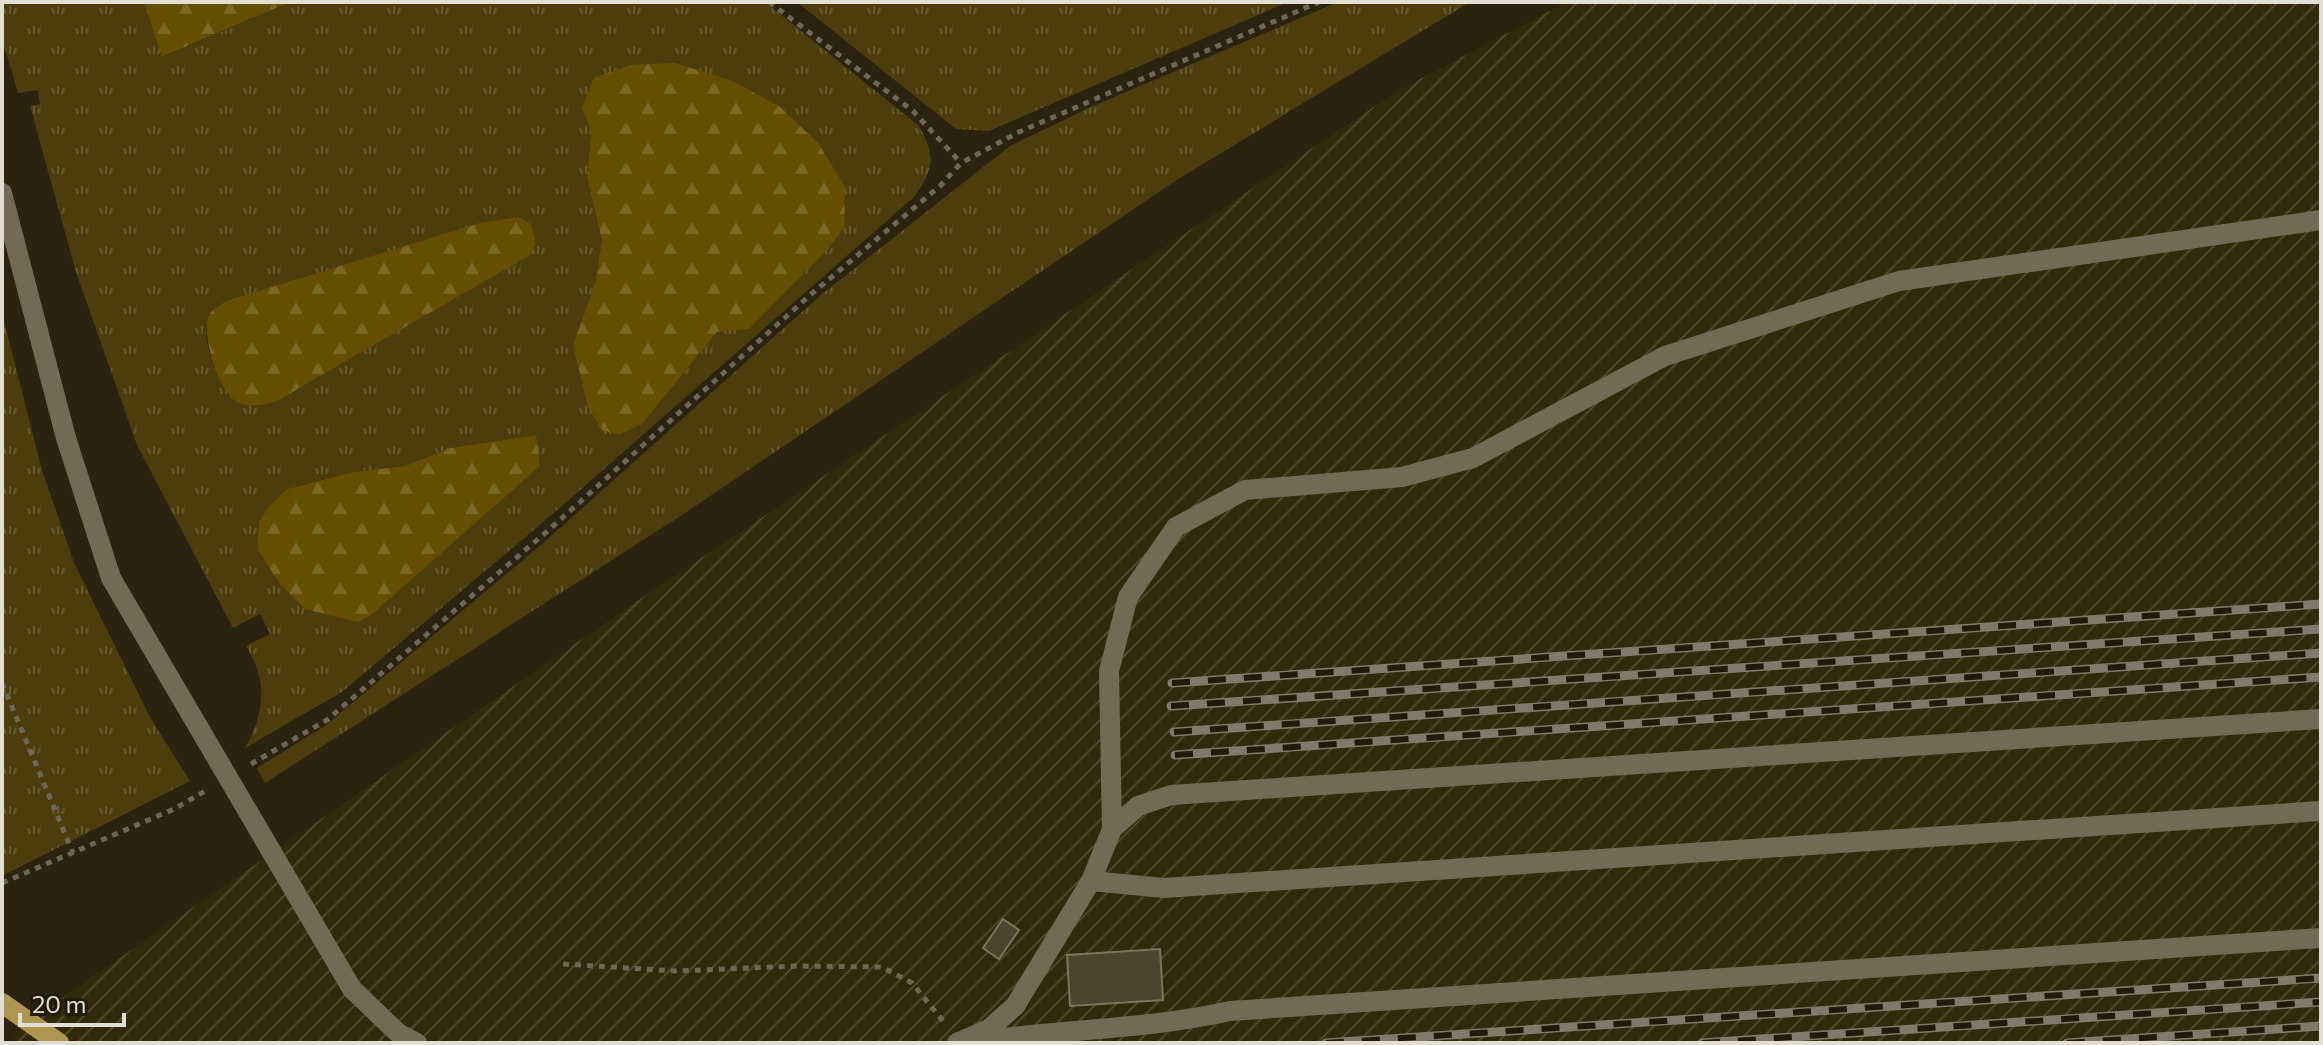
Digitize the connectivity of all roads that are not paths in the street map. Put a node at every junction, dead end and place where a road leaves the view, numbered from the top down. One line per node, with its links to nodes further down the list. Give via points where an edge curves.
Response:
1 (2, 193): 11 (lane, via 66,438 111,578 352,989 398,1033)
2 (2321, 220): 5 (lane, via 1899,281 1665,356 1473,458 1402,477 1245,490 1176,527 1128,597 1109,671)
3 (2321, 719): 5 (lane, via 1171,795 1138,806)
4 (2321, 811): 6 (lane, via 1164,888)
5 (1112, 829): 6 (lane)
6 (1091, 881): 9 (lane, via 1015,1006 989,1029)
7 (2321, 938): 12 (lane, via 1230,1011 1171,1024 1049,1031)
8 (2, 1003): 10 (main road)
9 (952, 1036)
10 (59, 1043)
11 (417, 1043)
12 (968, 1043)

